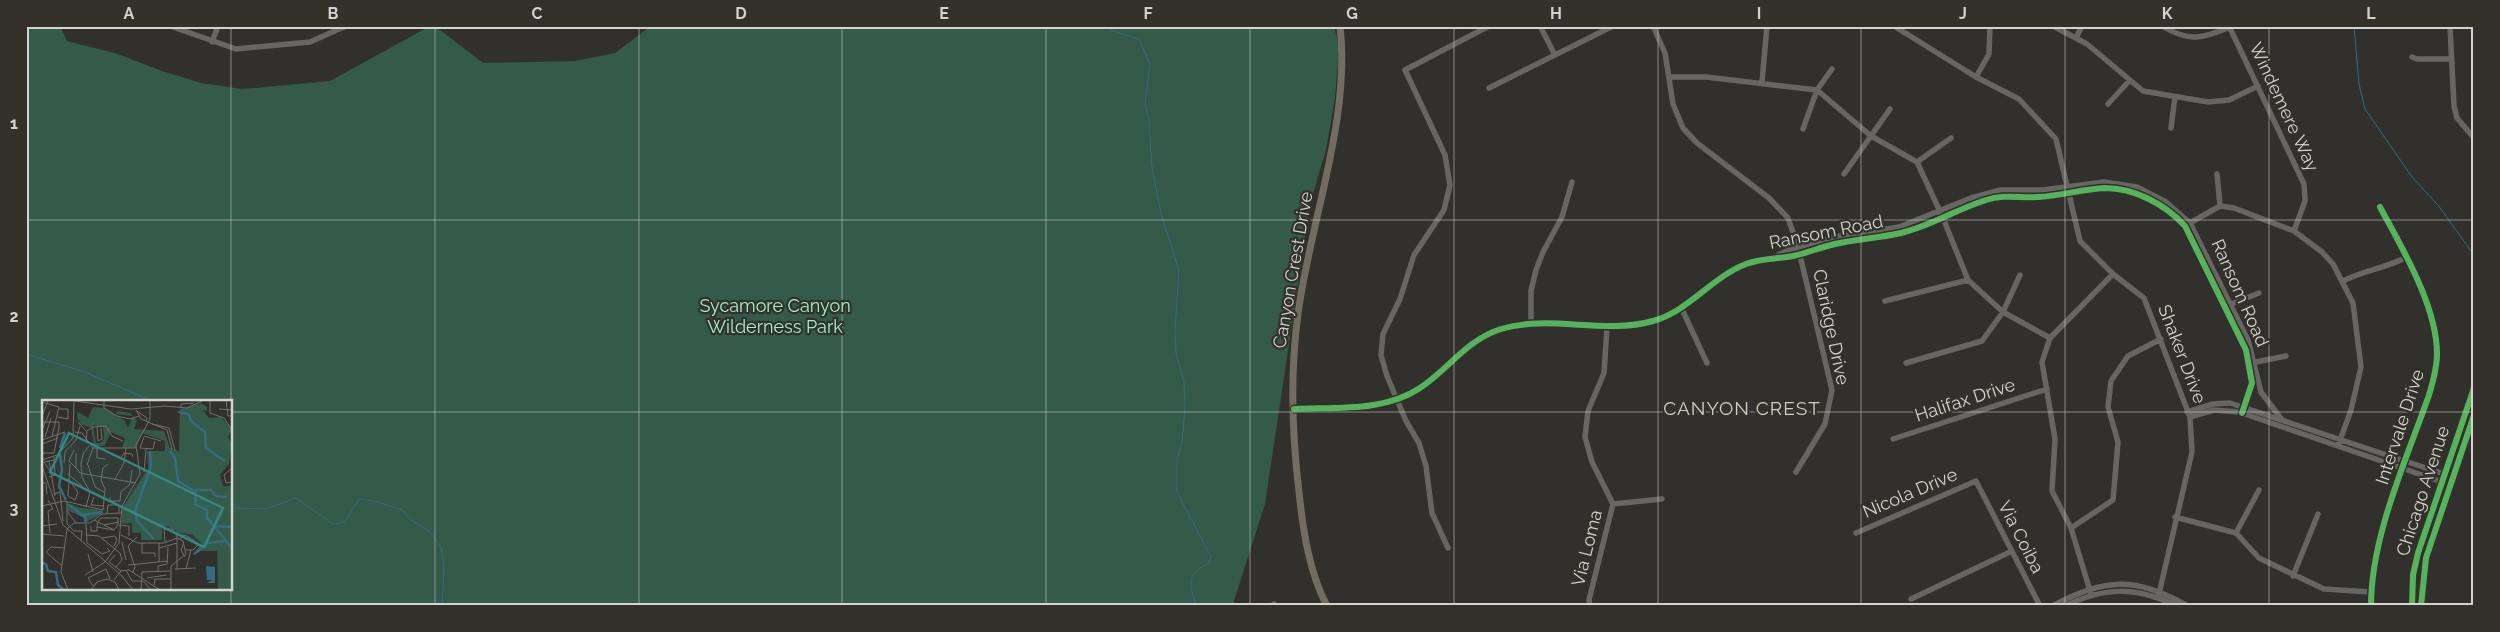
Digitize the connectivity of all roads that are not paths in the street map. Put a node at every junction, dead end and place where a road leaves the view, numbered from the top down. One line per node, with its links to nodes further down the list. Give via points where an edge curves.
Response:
1 (170, 26): 18 (street)
2 (218, 26): 18 (street)
3 (346, 26): 18 (street, via 327,37 295,45 236,49)
4 (1340, 26): 72 (main road, Canyon Crest Drive, via 1343,48 1334,130 1298,313 1292,367)
5 (1489, 26): 70 (street, via 1405,70 1445,155 1450,182 1444,210 1415,251 1402,294 1383,334 1382,361)
6 (1540, 26): 19 (street)
7 (1613, 26): 19 (street)
8 (1653, 26): 23 (street, Claridge Drive, via 1666,53)
9 (1767, 26): 26 (street)
10 (1894, 26): 24 (street, Shaker Drive)
11 (1990, 26): 24 (street, via 1989,54)
12 (2053, 26): 17 (street)
13 (2082, 26): 17 (street)
14 (2162, 26): 16 (street, via 2190,38 2206,37)
15 (2450, 26): 21 (street)
16 (2229, 27): 27 (street, Windemere Way)
17 (2077, 36): 25 (street)
18 (212, 42)
19 (1555, 55): 28 (street)
20 (2412, 57): 21 (street)
21 (2451, 59): 37 (street, via 2457,118)
22 (1832, 69): 29 (street)
23 (1669, 77): 26 (street); 49 (street, Claridge Drive, via 1673,104 1683,128 1697,143 1769,198 1788,218)
24 (1976, 77): 42 (street, Shaker Drive, via 2019,100 2056,140)
25 (2129, 81): 30 (street, via 2143,91); 31 (street)
26 (1762, 82): 29 (street)
27 (2258, 86): 30 (street, via 2220,102); 48 (street, Windemere Way, via 2304,184 2305,201)
28 (1489, 88)
29 (1817, 90): 34 (street); 35 (street)
30 (2175, 97): 33 (street)
31 (2108, 104)
32 (1890, 109): 35 (street)
33 (2171, 128)
34 (1802, 129)
35 (1871, 136): 38 (street); 39 (street)
36 (1950, 138): 38 (street)
37 (2474, 138)
38 (1917, 162): 45 (street)
39 (1844, 174)
40 (2217, 174): 43 (street)
41 (1572, 182): 60 (street, via 1564,213 1542,252 1534,275)
42 (2068, 190): 45 (street, Ransom Road, via 2001,190); 46 (street, Ransom Road, via 2035,198 2011,196 1988,199); 47 (street, Ransom Road, via 2104,182 2131,185 2166,202); 51 (street, Shaker Drive, via 2080,241)
43 (2220, 206): 47 (street); 48 (street)
44 (2380, 207): 50 (street, Intervale Drive)
45 (1940, 211): 46 (street); 49 (street, Ransom Road, via 1899,227 1834,237)
46 (1944, 218): 49 (street, Ransom Road, via 1901,233); 53 (street)
47 (2187, 225): 57 (street, Ransom Road)
48 (2294, 231): 54 (street, via 2322,252)
49 (1799, 251): 58 (street, Ransom Road, via 1749,263 1725,273); 81 (street, Claridge Drive, via 1832,390 1825,424)
50 (2407, 257): 54 (street, via 2395,264); 80 (street, Intervale Drive, via 2432,321 2437,353 2432,387)
51 (2113, 274): 62 (street); 63 (street, Shaker Drive, via 2144,298)
52 (2020, 276): 59 (street)
53 (1968, 280): 56 (street); 59 (street)
54 (2343, 280): 79 (street, via 2353,302 2361,367 2351,410)
55 (2259, 293): 57 (street)
56 (1885, 301)
57 (2228, 306): 67 (street, Ransom Road, via 2248,340)
58 (1681, 308): 61 (street, Ransom Road, via 1663,318 1633,326); 65 (street)
59 (2003, 312): 62 (street); 66 (street, via 1982,341)
60 (1531, 323): 61 (street, Ransom Road); 70 (street, Ransom Road, via 1502,329 1477,340 1424,386)
61 (1607, 327): 87 (street, Via Loma, via 1604,373 1588,411 1585,430 1592,462)
62 (2050, 338): 69 (street, via 2042,362)
63 (2161, 339): 75 (street, Shaker Drive); 90 (street, via 2128,356 2111,381 2108,407 2118,442 2113,500)
64 (2286, 356): 67 (street)
65 (1707, 363)
66 (1906, 363)
67 (2251, 363): 71 (street, Ransom Road); 73 (street, Ransom Road)
68 (2474, 388): 82 (main road, Chicago Avenue)
69 (2046, 389): 78 (street, Halifax Drive); 90 (street, via 2055,439 2052,491)
70 (1397, 400): 72 (street, Ransom Road, via 1374,405); 93 (street, via 1419,443 1426,466 1432,513)
71 (2266, 401): 74 (street); 77 (street, Ransom Road)
72 (1294, 409): 101 (main road, Canyon Crest Drive, via 1296,470 1306,545)
73 (2247, 412): 74 (street); 75 (street, via 2214,410); 79 (street)
74 (2258, 412): 77 (street)
75 (2188, 414): 89 (street, Shaker Drive, via 2192,452)
76 (2474, 415): 84 (main road, Chicago Avenue)
77 (2282, 420): 79 (street)
78 (1893, 439)
79 (2339, 442): 80 (street)
80 (2405, 464): 82 (street); 98 (street, Intervale Drive, via 2376,553)
81 (1796, 472)
82 (2443, 477): 84 (street); 109 (main road, Chicago Avenue, via 2418,553)
83 (1976, 481): 91 (street, Nicola Drive); 94 (street, Via Coiba)
84 (2452, 481): 110 (main road, Chicago Avenue, via 2426,558)
85 (2259, 490): 92 (street)
86 (1662, 499): 87 (street)
87 (1613, 504): 102 (street, Via Loma)
88 (2318, 514): 95 (street)
89 (2175, 517): 92 (street); 96 (street, Shaker Drive)
90 (2071, 528): 97 (street)
91 (1856, 533)
92 (2236, 533): 95 (street, via 2259,558)
93 (1448, 548)
94 (2010, 552): 100 (street); 103 (street, Via Coiba)
95 (2293, 576): 98 (street, via 2324,589)
96 (2160, 590): 97 (street, via 2120,584); 99 (street, Shaker Drive); 107 (street)
97 (2090, 591): 99 (street, via 2132,591); 104 (street); 105 (street)
98 (2371, 592): 108 (street, Intervale Drive)
99 (2158, 598): 106 (street)
100 (1911, 599)
101 (1327, 606)
102 (1590, 606)
103 (2040, 606)
104 (2052, 606)
105 (2064, 606)
106 (2176, 606)
107 (2188, 606)
108 (2371, 606)
109 (2412, 606)
110 (2421, 606)

